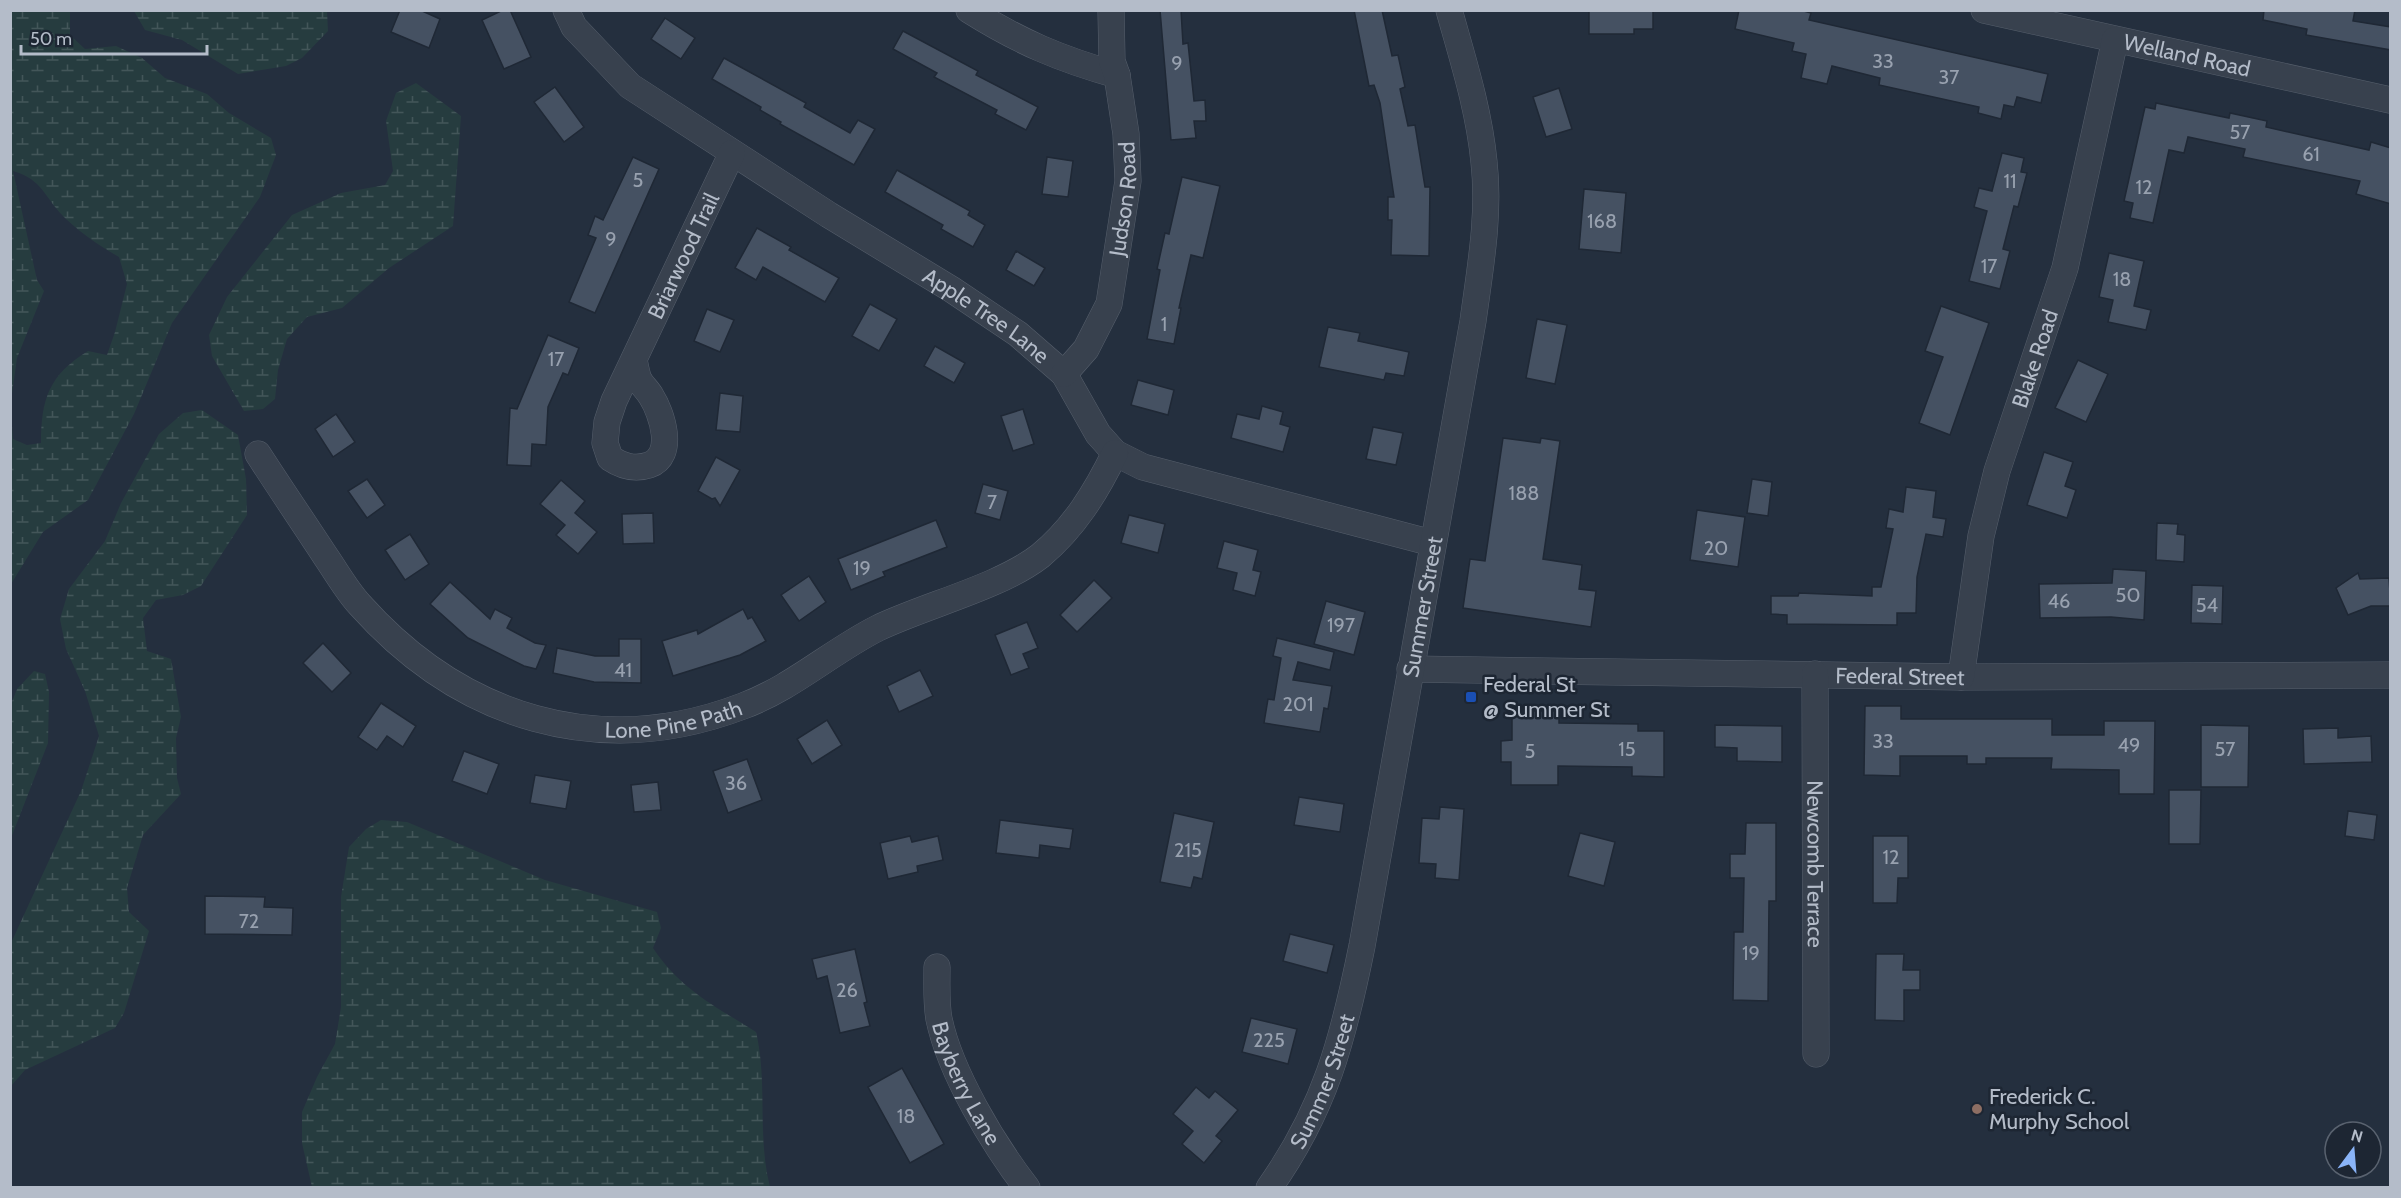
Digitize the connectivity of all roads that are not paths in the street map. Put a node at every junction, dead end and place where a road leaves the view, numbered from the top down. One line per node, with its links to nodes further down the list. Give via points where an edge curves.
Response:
1 (566, 10): 9 (street, Apple Tree Lane, via 574,27 630,86)
2 (969, 10): 7 (street, via 1011,36 1061,59)
3 (1111, 10): 7 (street, Judson Road, via 1112,61)
4 (1449, 10): 14 (street, Summer Street, via 1479,125 1486,205 1473,321)
5 (1984, 10): 6 (street, Welland Road)
6 (2115, 40): 8 (street, Welland Road); 18 (street, Blake Road, via 2065,268 2004,450 1981,536)
7 (1117, 75): 11 (street, Judson Road, via 1128,181 1109,304 1086,349)
8 (2391, 100)
9 (732, 153): 10 (street, Briarwood Trail); 11 (street, Apple Tree Lane, via 951,289 1018,334)
10 (634, 359)
11 (1064, 375): 12 (street, Apple Tree Lane, via 1098,434)
12 (1115, 453): 13 (street, Lone Pine Path, via 1087,505 1066,532 1038,557 1002,578 907,615 847,644 747,705 704,720 617,731 535,721 487,701 427,667 395,642 357,603); 14 (street, Apple Tree Lane, via 1143,467)
13 (258, 454)
14 (1432, 543): 15 (street, Summer Street)
15 (1410, 669): 16 (street, Federal Street); 22 (street, Summer Street, via 1362,946 1341,1043 1309,1125)
16 (1815, 674): 18 (street, Federal Street); 20 (street, Newcomb Terrace)
17 (2391, 675): 18 (street, Federal Street)
18 (1961, 677)
19 (937, 967): 21 (street, Bayberry Lane, via 939,1017 951,1058 994,1139)
20 (1816, 1054)
21 (1027, 1188)
22 (1269, 1188)

